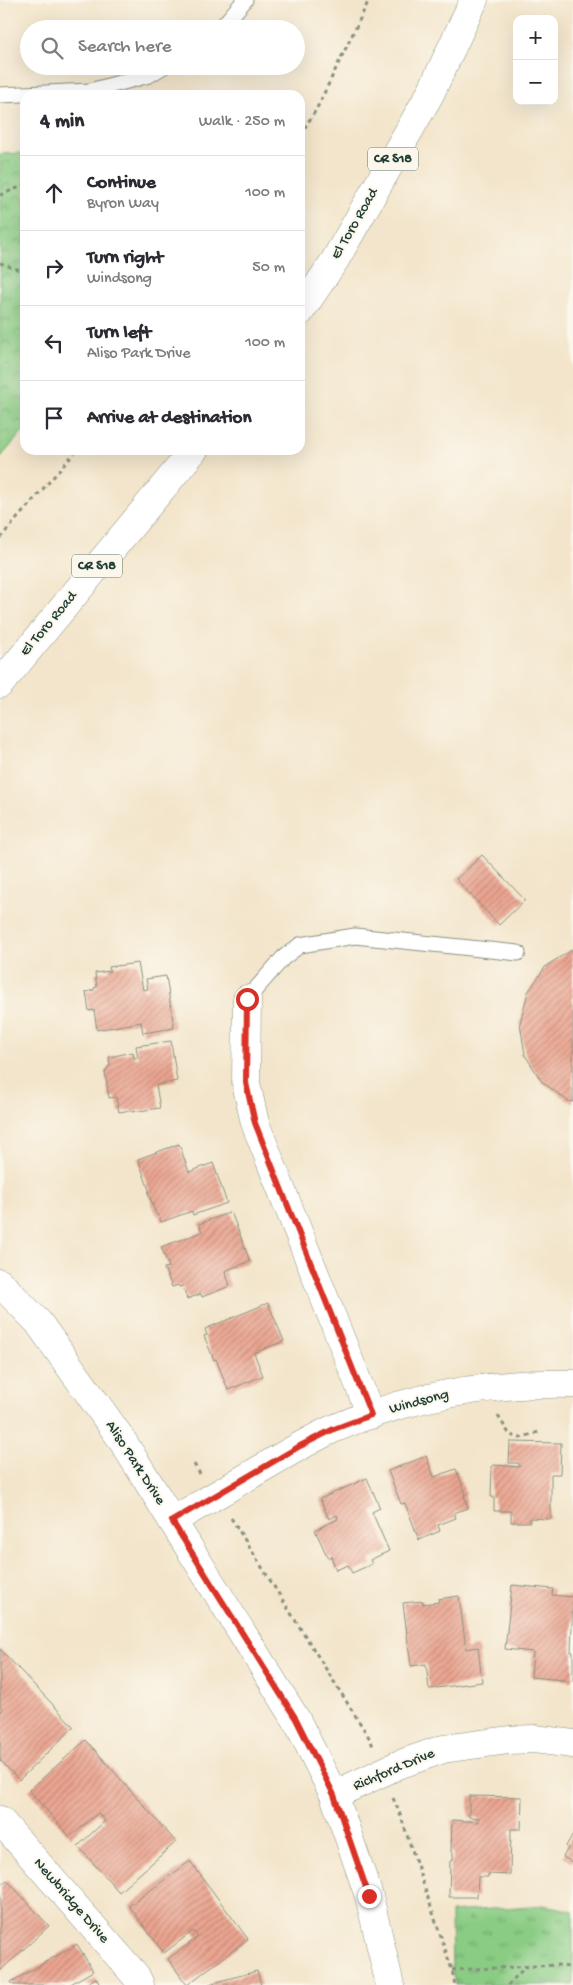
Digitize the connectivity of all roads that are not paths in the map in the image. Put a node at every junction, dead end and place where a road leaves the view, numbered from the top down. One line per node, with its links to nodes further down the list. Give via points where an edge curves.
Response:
1 (245, 0): 3 (lane)
2 (474, 0): 8 (street, El Toro Road / CR S18, via 430,94 335,260)
3 (228, 20)
4 (149, 75): 5 (lane)
5 (94, 90)
6 (20, 94): 7 (lane)
7 (0, 95)
8 (305, 305)
9 (190, 455): 10 (street, El Toro Road / CR S18)
10 (0, 684)
11 (518, 952): 12 (lane, via 355,936 300,945 283,958)
12 (247, 999): 15 (street, via 246,1083 255,1123)
13 (0, 1283): 16 (street, Aliso Park Drive, via 38,1322 120,1437)
14 (573, 1384): 15 (street, Windsong, via 530,1383 454,1392 412,1401)
15 (371, 1415): 16 (street, Windsong, via 300,1446)
16 (172, 1521): 18 (street, Aliso Park Drive, via 296,1719)
17 (573, 1744): 18 (street, Richford Drive, via 534,1739 443,1749 398,1765)
18 (334, 1795): 21 (street, Aliso Park Drive, via 369,1896)
19 (0, 1820): 20 (street, Newbridge Drive, via 136,1976)
20 (140, 1985)
21 (390, 1985)

